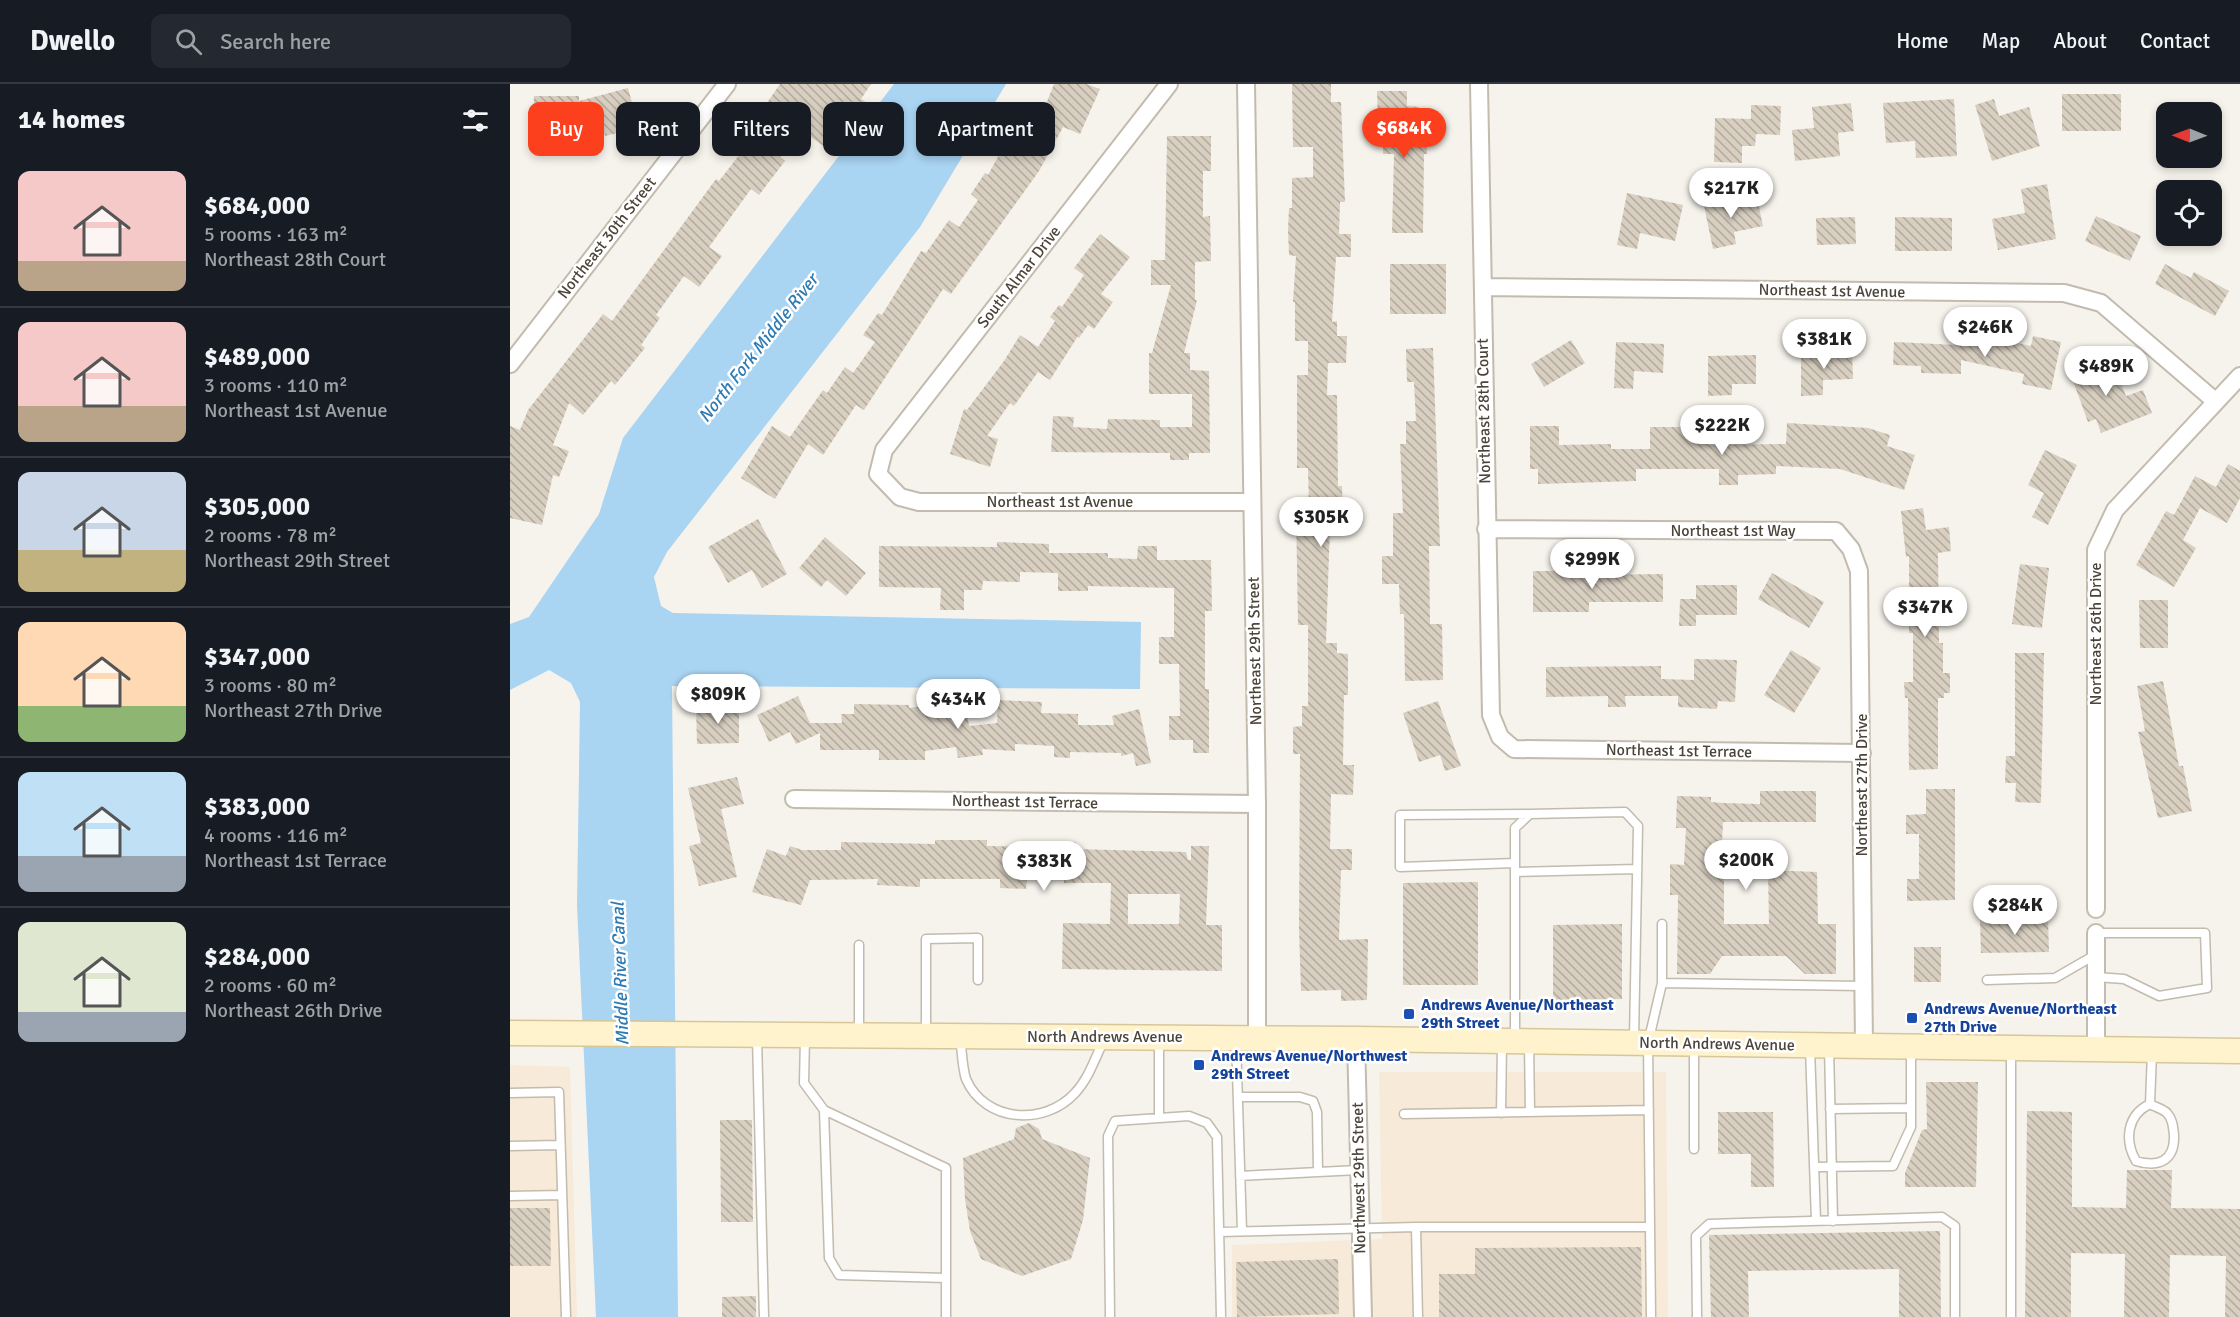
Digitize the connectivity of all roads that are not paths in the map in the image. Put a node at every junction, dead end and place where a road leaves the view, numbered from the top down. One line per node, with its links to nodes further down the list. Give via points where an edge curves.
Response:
1 (727, 84): 6 (street, Northeast 30th Street)
2 (1169, 84): 9 (street, South Almar Drive, via 884,450)
3 (1246, 84): 10 (street, Northeast 29th Street)
4 (1479, 84): 5 (street, Northeast 28th Court)
5 (1483, 287): 8 (street, Northeast 1st Avenue, via 2064,293 2101,303); 11 (street, Northeast 28th Court)
6 (510, 364)
7 (2240, 376): 8 (street, Northeast 26th Drive)
8 (2215, 401): 20 (street, Northeast 26th Drive, via 2115,510 2096,550)
9 (878, 474): 10 (street, Northeast 1st Avenue, via 900,497 919,502)
10 (1252, 502): 16 (street, Northeast 29th Street)
11 (1486, 529): 12 (street, Northeast 1st Way); 13 (street, Northeast 28th Court, via 1491,715)
12 (1836, 531): 14 (street, Northeast 27th Drive, via 1851,549 1859,571)
13 (1500, 737): 14 (street, Northeast 1st Terrace, via 1514,749)
14 (1862, 753): 29 (street, Northeast 27th Drive)
15 (794, 799): 16 (street, Northeast 1st Terrace)
16 (1257, 804): 38 (street, Northeast 29th Street)
17 (1530, 814): 18 (lane, via 1515,828); 18 (lane, via 1400,815 1400,867); 19 (lane, via 1625,812 1638,826)
18 (1515, 868): 19 (lane); 40 (lane)
19 (1637, 868): 41 (lane)
20 (2096, 909)
21 (1662, 924): 28 (lane)
22 (2096, 933): 24 (street); 25 (lane, via 2205,933 2207,988 2159,996 2124,979)
23 (859, 945): 33 (lane)
24 (2096, 955): 25 (street); 27 (lane, via 2055,978)
25 (2096, 977): 47 (street)
26 (978, 980): 34 (lane, via 978,938 926,939)
27 (1987, 980)
28 (1662, 982): 29 (lane); 41 (lane)
29 (1861, 986): 44 (street, Northeast 27th Drive)
30 (510, 1033): 31 (main road, North Andrews Avenue)
31 (757, 1035): 32 (main road, North Andrews Avenue); 81 (lane)
32 (805, 1035): 33 (main road, North Andrews Avenue); 55 (lane, via 804,1083)
33 (859, 1035): 34 (main road, North Andrews Avenue)
34 (926, 1036): 35 (main road, North Andrews Avenue)
35 (960, 1036): 36 (main road, North Andrews Avenue); 36 (lane, via 966,1078 978,1097 998,1112 1018,1116 1038,1115 1056,1108 1074,1094 1086,1079)
36 (1105, 1037): 37 (main road, North Andrews Avenue)
37 (1159, 1037): 38 (main road, North Andrews Avenue); 60 (lane)
38 (1247, 1038): 39 (main road, North Andrews Avenue); 51 (lane)
39 (1356, 1039): 40 (main road, North Andrews Avenue); 66 (street, Northwest 29th Street)
40 (1515, 1041): 41 (main road, North Andrews Avenue); 57 (lane); 58 (lane)
41 (1641, 1043): 42 (main road, North Andrews Avenue); 56 (lane)
42 (1694, 1044): 43 (main road, North Andrews Avenue); 63 (lane)
43 (1819, 1046): 44 (main road, North Andrews Avenue); 54 (lane); 64 (lane)
44 (1864, 1046): 45 (main road, North Andrews Avenue)
45 (1911, 1046): 46 (main road, North Andrews Avenue); 53 (lane)
46 (2011, 1048): 47 (main road, North Andrews Avenue); 89 (lane)
47 (2096, 1048): 48 (main road, North Andrews Avenue)
48 (2153, 1050): 49 (main road, North Andrews Avenue); 52 (lane)
49 (2240, 1051)
50 (510, 1093): 61 (lane, via 558,1092)
51 (1238, 1097): 67 (lane, via 1300,1097 1313,1101 1317,1112); 68 (lane)
52 (2150, 1104): 52 (lane, via 2138,1109 2130,1120 2130,1150 2136,1161 2148,1165 2162,1163 2172,1154 2174,1141 2173,1123 2166,1112)
53 (1911, 1108): 54 (lane); 65 (lane, via 1911,1127 1893,1166)
54 (1830, 1109): 65 (lane)
55 (824, 1110): 78 (lane, via 946,1168); 78 (lane, via 829,1258 839,1275)
56 (1649, 1110): 57 (lane); 75 (lane)
57 (1530, 1112): 58 (lane)
58 (1500, 1113): 59 (lane)
59 (1404, 1114)
60 (1158, 1117): 77 (lane, via 1189,1116 1207,1123 1217,1137); 82 (lane, via 1115,1121 1108,1136)
61 (560, 1145): 62 (lane); 69 (lane)
62 (510, 1146)
63 (1694, 1149)
64 (1814, 1167): 65 (lane); 71 (lane)
65 (1831, 1167): 72 (lane)
66 (1359, 1170): 67 (lane); 73 (street, Northwest 29th Street)
67 (1318, 1172): 68 (lane)
68 (1240, 1176): 76 (lane)
69 (562, 1195): 70 (lane); 80 (lane)
70 (510, 1196)
71 (1816, 1221): 72 (lane); 87 (lane, via 1709,1224 1696,1236)
72 (1833, 1221): 88 (lane, via 1942,1217 1955,1226)
73 (1360, 1227): 74 (lane); 76 (lane); 84 (street, Northwest 29th Street)
74 (1416, 1227): 75 (lane); 85 (lane)
75 (1650, 1227): 86 (lane)
76 (1242, 1231): 77 (lane)
77 (1219, 1232): 83 (lane)
78 (946, 1278): 79 (lane)
79 (946, 1315)
80 (566, 1317)
81 (764, 1317)
82 (1110, 1317)
83 (1221, 1317)
84 (1363, 1317)
85 (1418, 1317)
86 (1651, 1317)
87 (1697, 1317)
88 (1955, 1317)
89 (2012, 1317)

